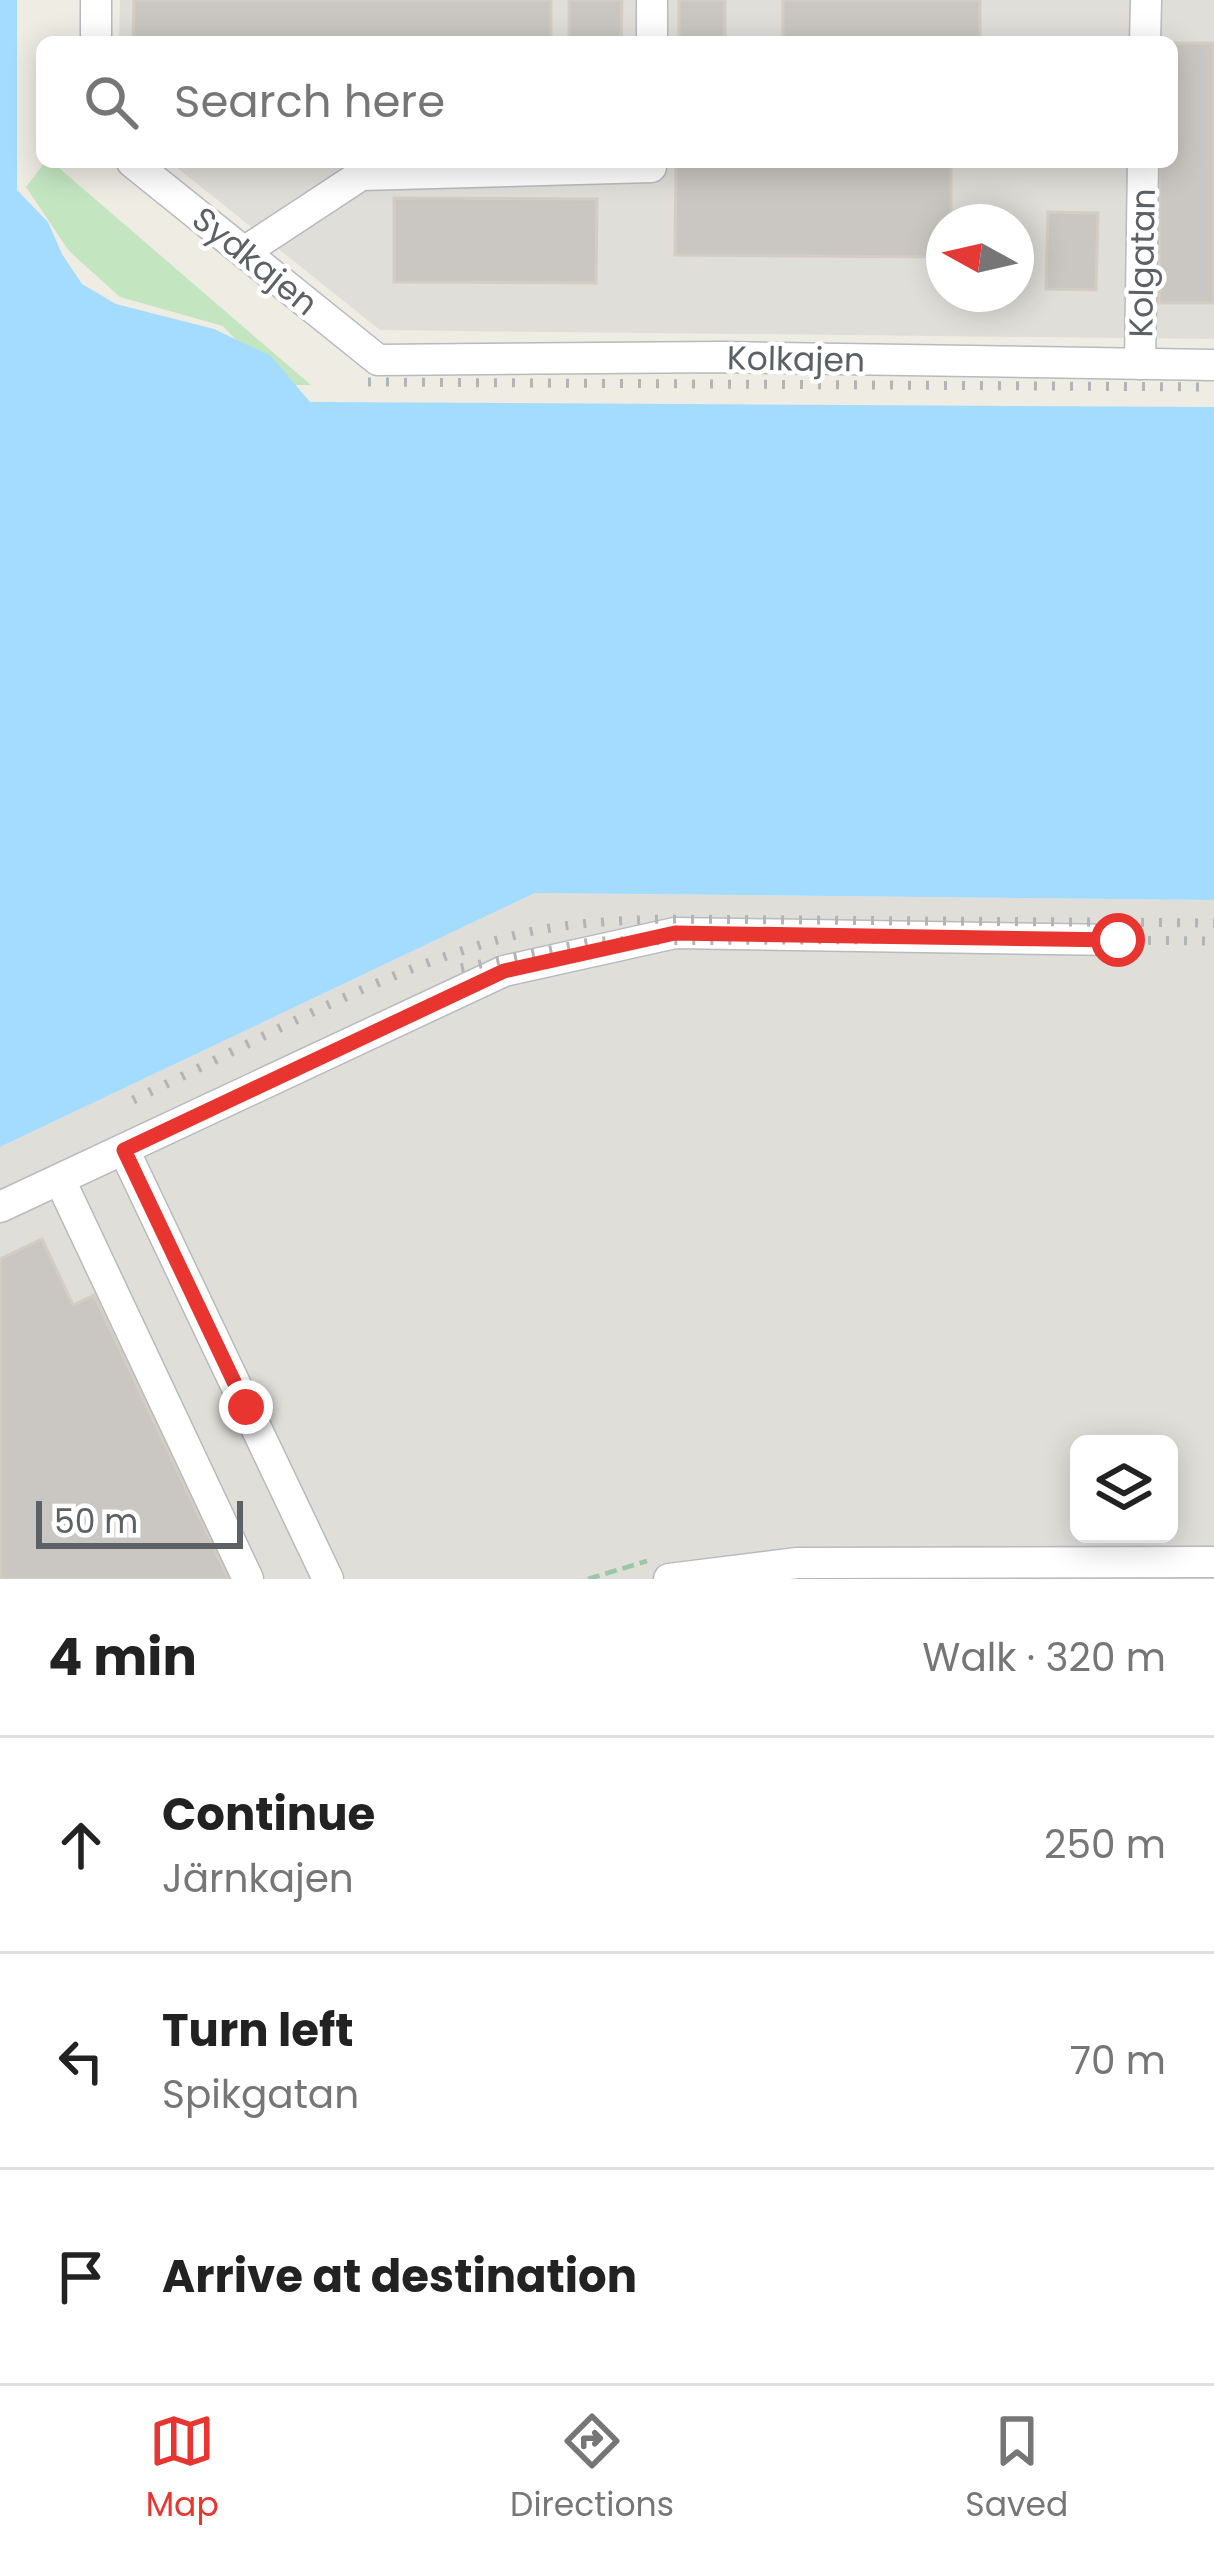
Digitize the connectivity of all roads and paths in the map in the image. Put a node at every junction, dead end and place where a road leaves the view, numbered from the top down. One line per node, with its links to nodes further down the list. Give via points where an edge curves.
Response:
1 (96, 0): 4 (street)
2 (652, 0): 5 (street)
3 (1146, 0): 6 (street)
4 (97, 36)
5 (652, 36)
6 (1145, 36)
7 (139, 168): 10 (street, Sydkajen)
8 (615, 168): 10 (street, via 361,175)
9 (1143, 168): 12 (street, Kolgatan)
10 (244, 252): 11 (street, Sydkajen)
11 (378, 360): 12 (street, Kolkajen)
12 (1140, 364): 13 (street, Kolkajen)
13 (1214, 364)
14 (1118, 940): 15 (street, via 675,933 504,971)
15 (124, 1150): 16 (street); 20 (street)
16 (60, 1180): 17 (street); 19 (street)
17 (0, 1207)
18 (1214, 1562): 21 (street, via 796,1563)
19 (248, 1579)
20 (328, 1579)
21 (669, 1579)

